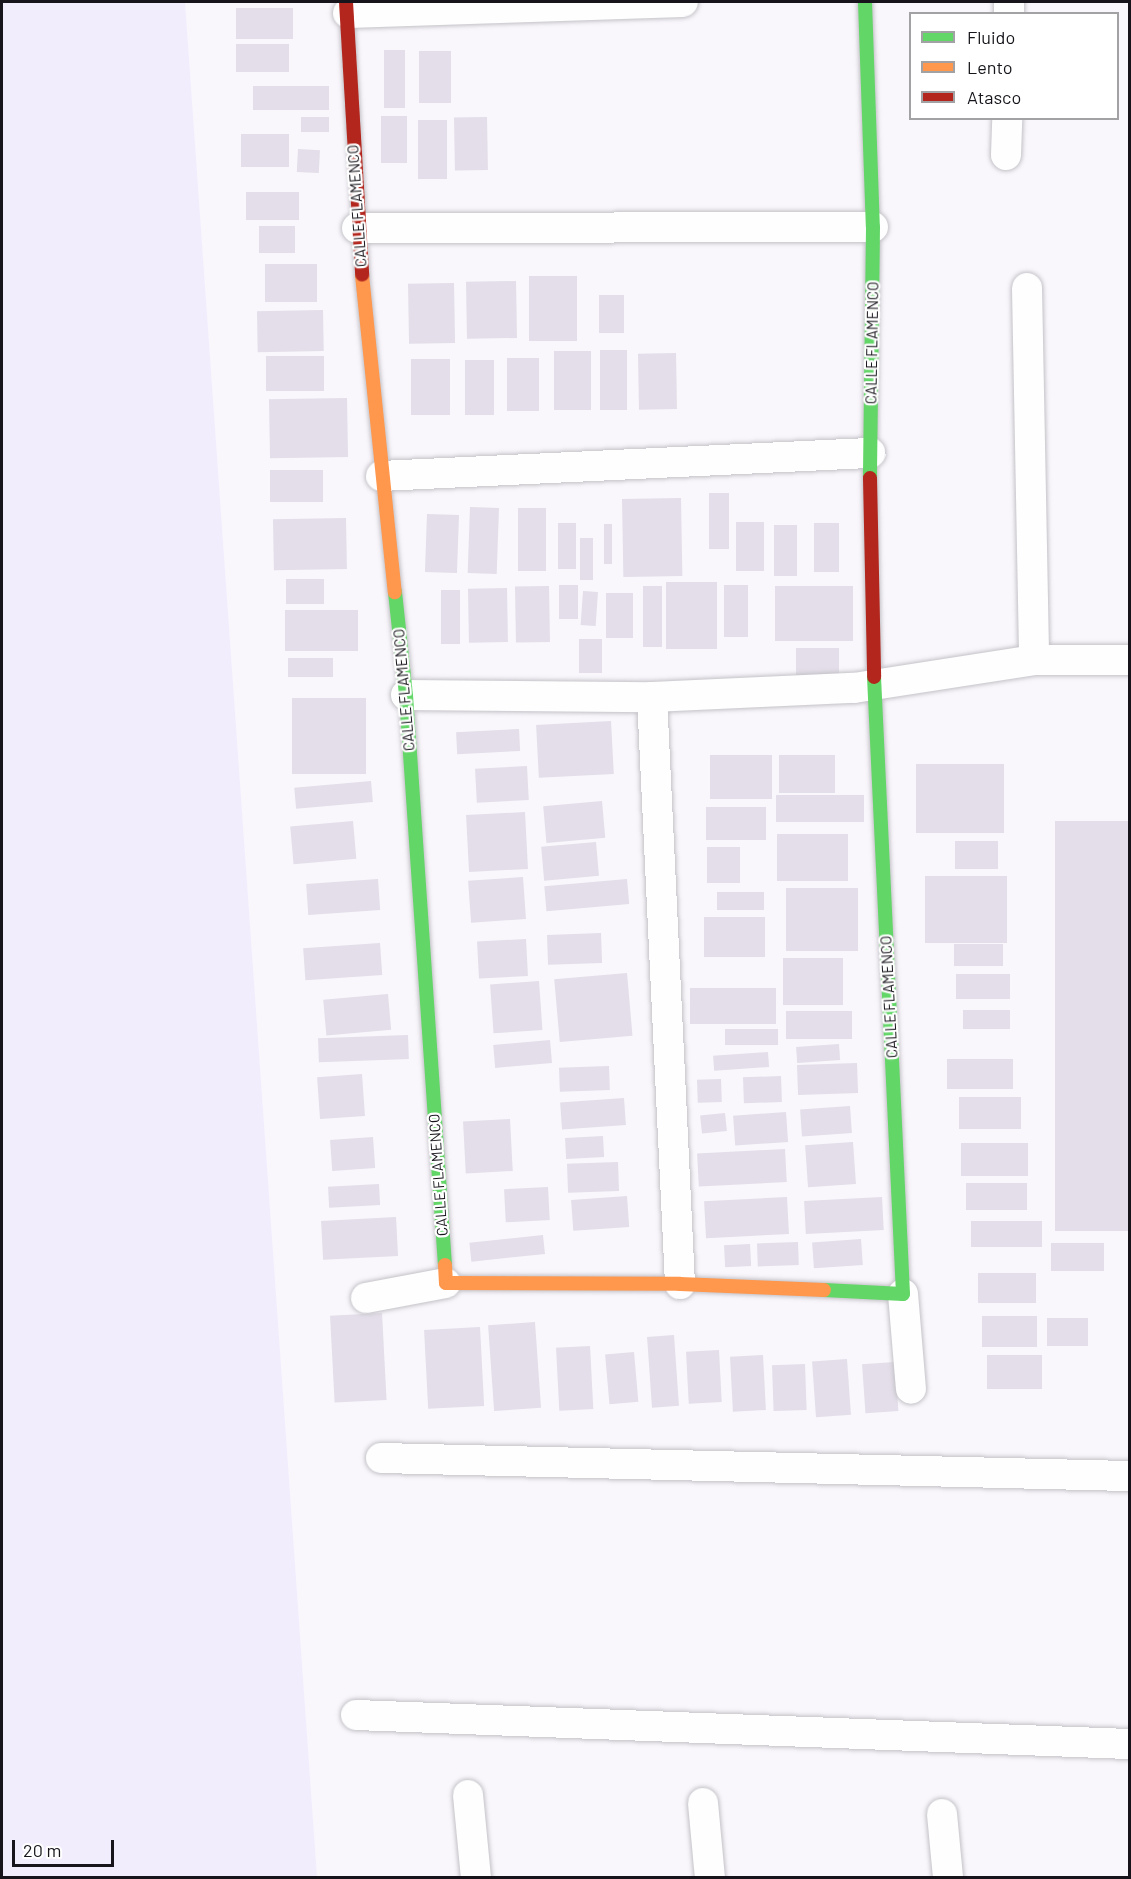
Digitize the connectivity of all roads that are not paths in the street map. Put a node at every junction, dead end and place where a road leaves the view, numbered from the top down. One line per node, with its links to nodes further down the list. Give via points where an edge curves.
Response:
1 (683, 2): 3 (street)
2 (865, 2): 6 (street, CALLE FLAMENCO)
3 (347, 7): 7 (street, CALLE FLAMENCO)
4 (1007, 120): 5 (street)
5 (1006, 155)
6 (873, 227): 7 (street); 9 (street, CALLE FLAMENCO)
7 (357, 228): 10 (street, CALLE FLAMENCO)
8 (1027, 288): 11 (street)
9 (870, 453): 10 (street); 13 (street, CALLE FLAMENCO)
10 (381, 476): 14 (street, CALLE FLAMENCO)
11 (1034, 660): 12 (street); 13 (street)
12 (1130, 660)
13 (876, 685): 15 (street); 18 (street, CALLE FLAMENCO)
14 (406, 695): 15 (street); 16 (street, CALLE FLAMENCO)
15 (652, 697): 17 (street)
16 (446, 1283): 17 (street); 19 (street)
17 (680, 1284): 18 (street)
18 (903, 1294): 20 (street)
19 (366, 1298)
20 (911, 1389)
21 (381, 1458): 22 (street)
22 (1130, 1476)
23 (356, 1715): 24 (street)
24 (1130, 1744)
25 (468, 1795): 28 (street)
26 (703, 1803): 29 (street)
27 (942, 1814): 30 (street)
28 (476, 1878)
29 (711, 1878)
30 (948, 1878)

